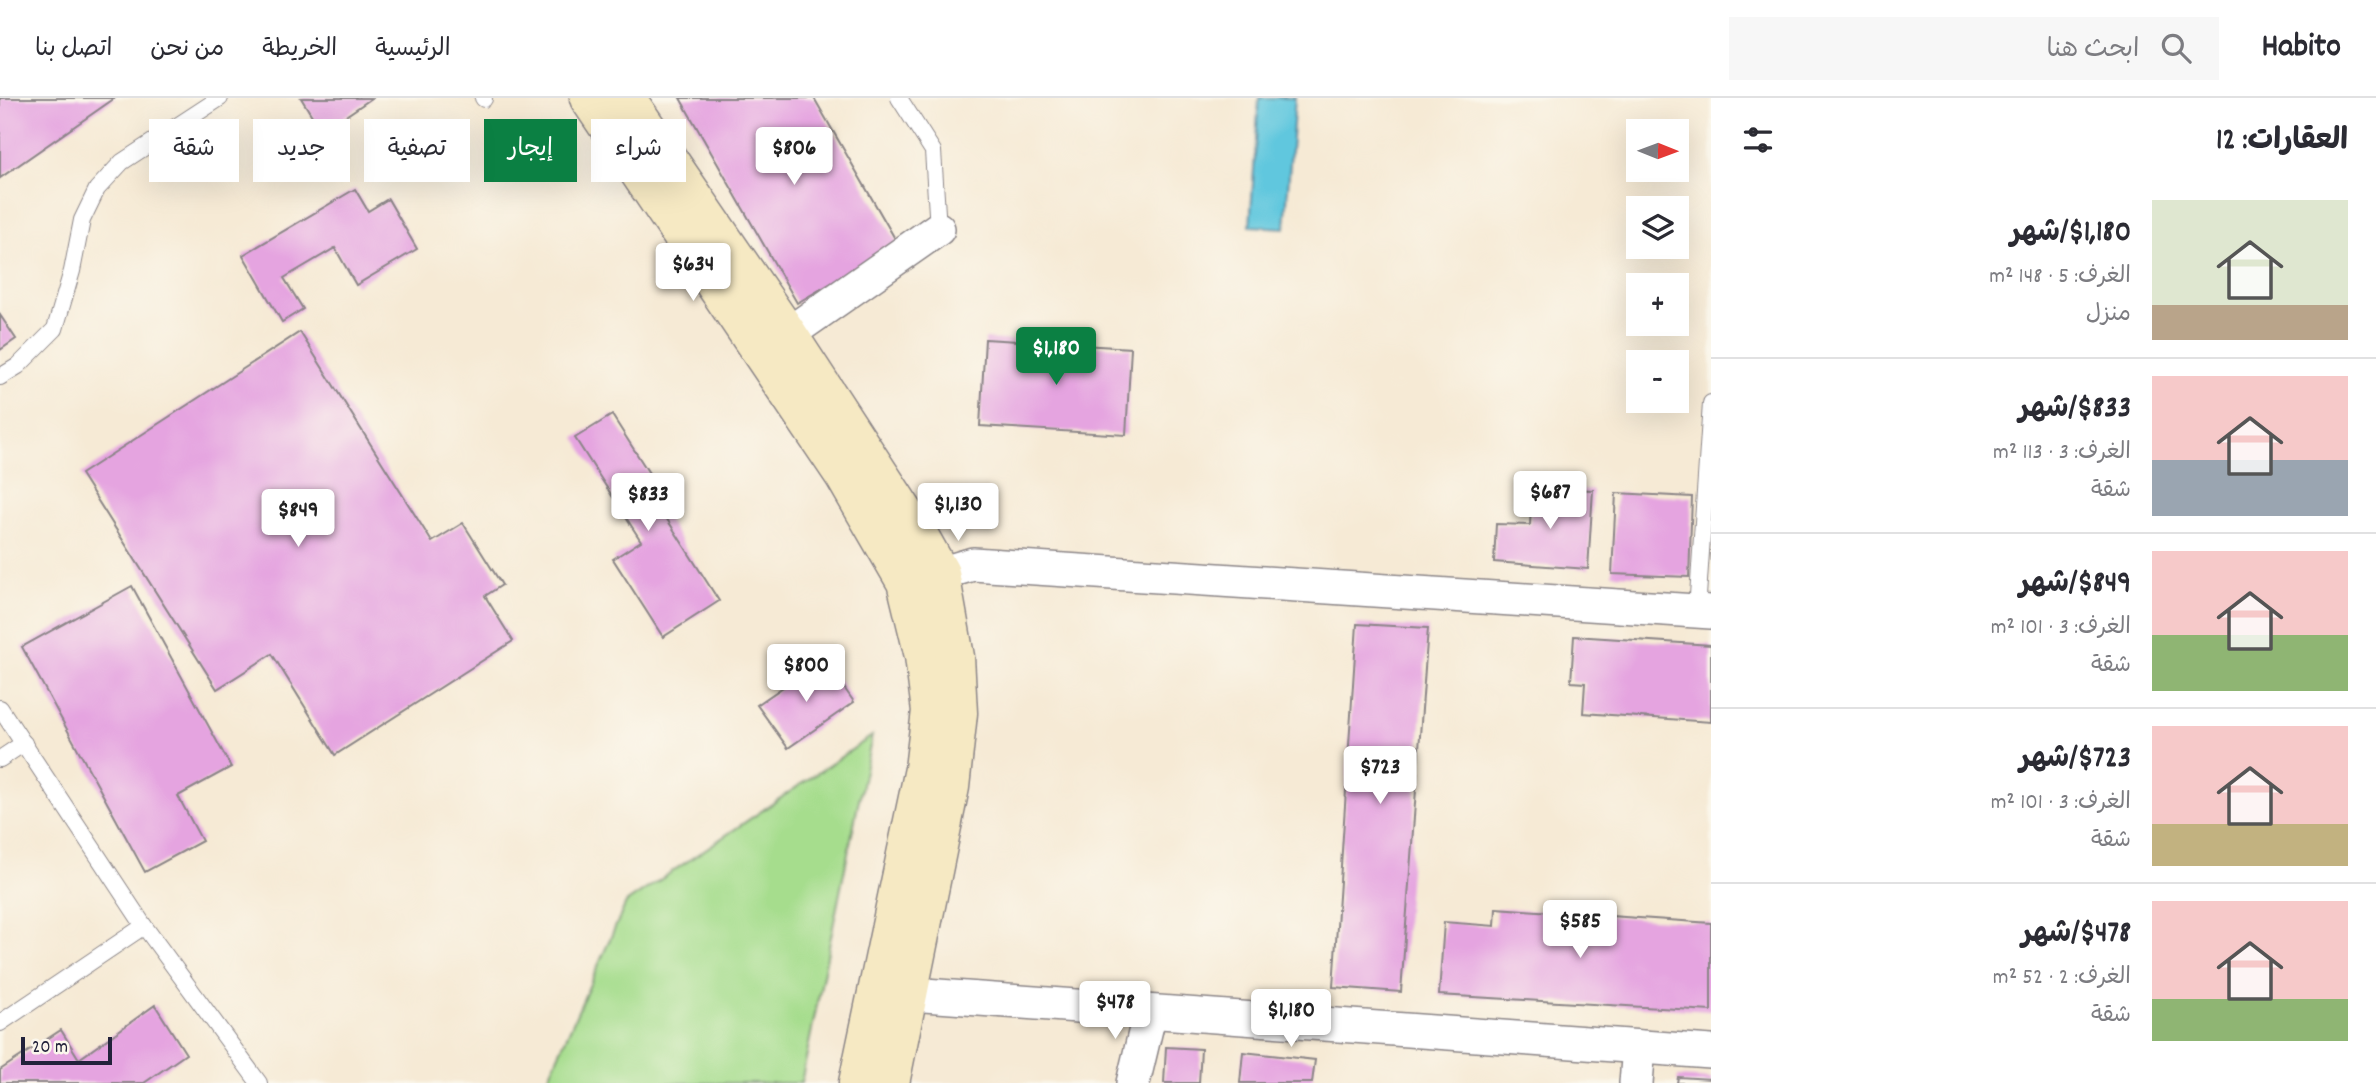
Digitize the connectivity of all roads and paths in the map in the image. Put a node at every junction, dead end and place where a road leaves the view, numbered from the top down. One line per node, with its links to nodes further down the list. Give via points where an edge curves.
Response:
1 (220, 98): 7 (lane, via 122,162 97,189 82,220 55,329 18,366)
2 (589, 98): 6 (street)
3 (626, 98): 6 (street)
4 (899, 98): 5 (lane, via 933,151)
5 (938, 229): 6 (street)
6 (774, 342): 9 (street, via 917,532)
7 (0, 377)
8 (1711, 403): 10 (lane)
9 (923, 578): 10 (street, via 973,564); 15 (street, via 955,657 958,713 950,787)
10 (1704, 611)
11 (0, 708): 12 (lane)
12 (24, 743): 13 (lane); 14 (lane)
13 (0, 759)
14 (144, 926): 17 (lane); 20 (lane)
15 (892, 993): 16 (street); 21 (street); 22 (street)
16 (1150, 1012): 18 (street); 23 (street)
17 (0, 1023)
18 (1639, 1047): 19 (street); 24 (street)
19 (1711, 1052)
20 (259, 1083)
21 (858, 1083)
22 (890, 1083)
23 (1133, 1083)
24 (1636, 1083)

